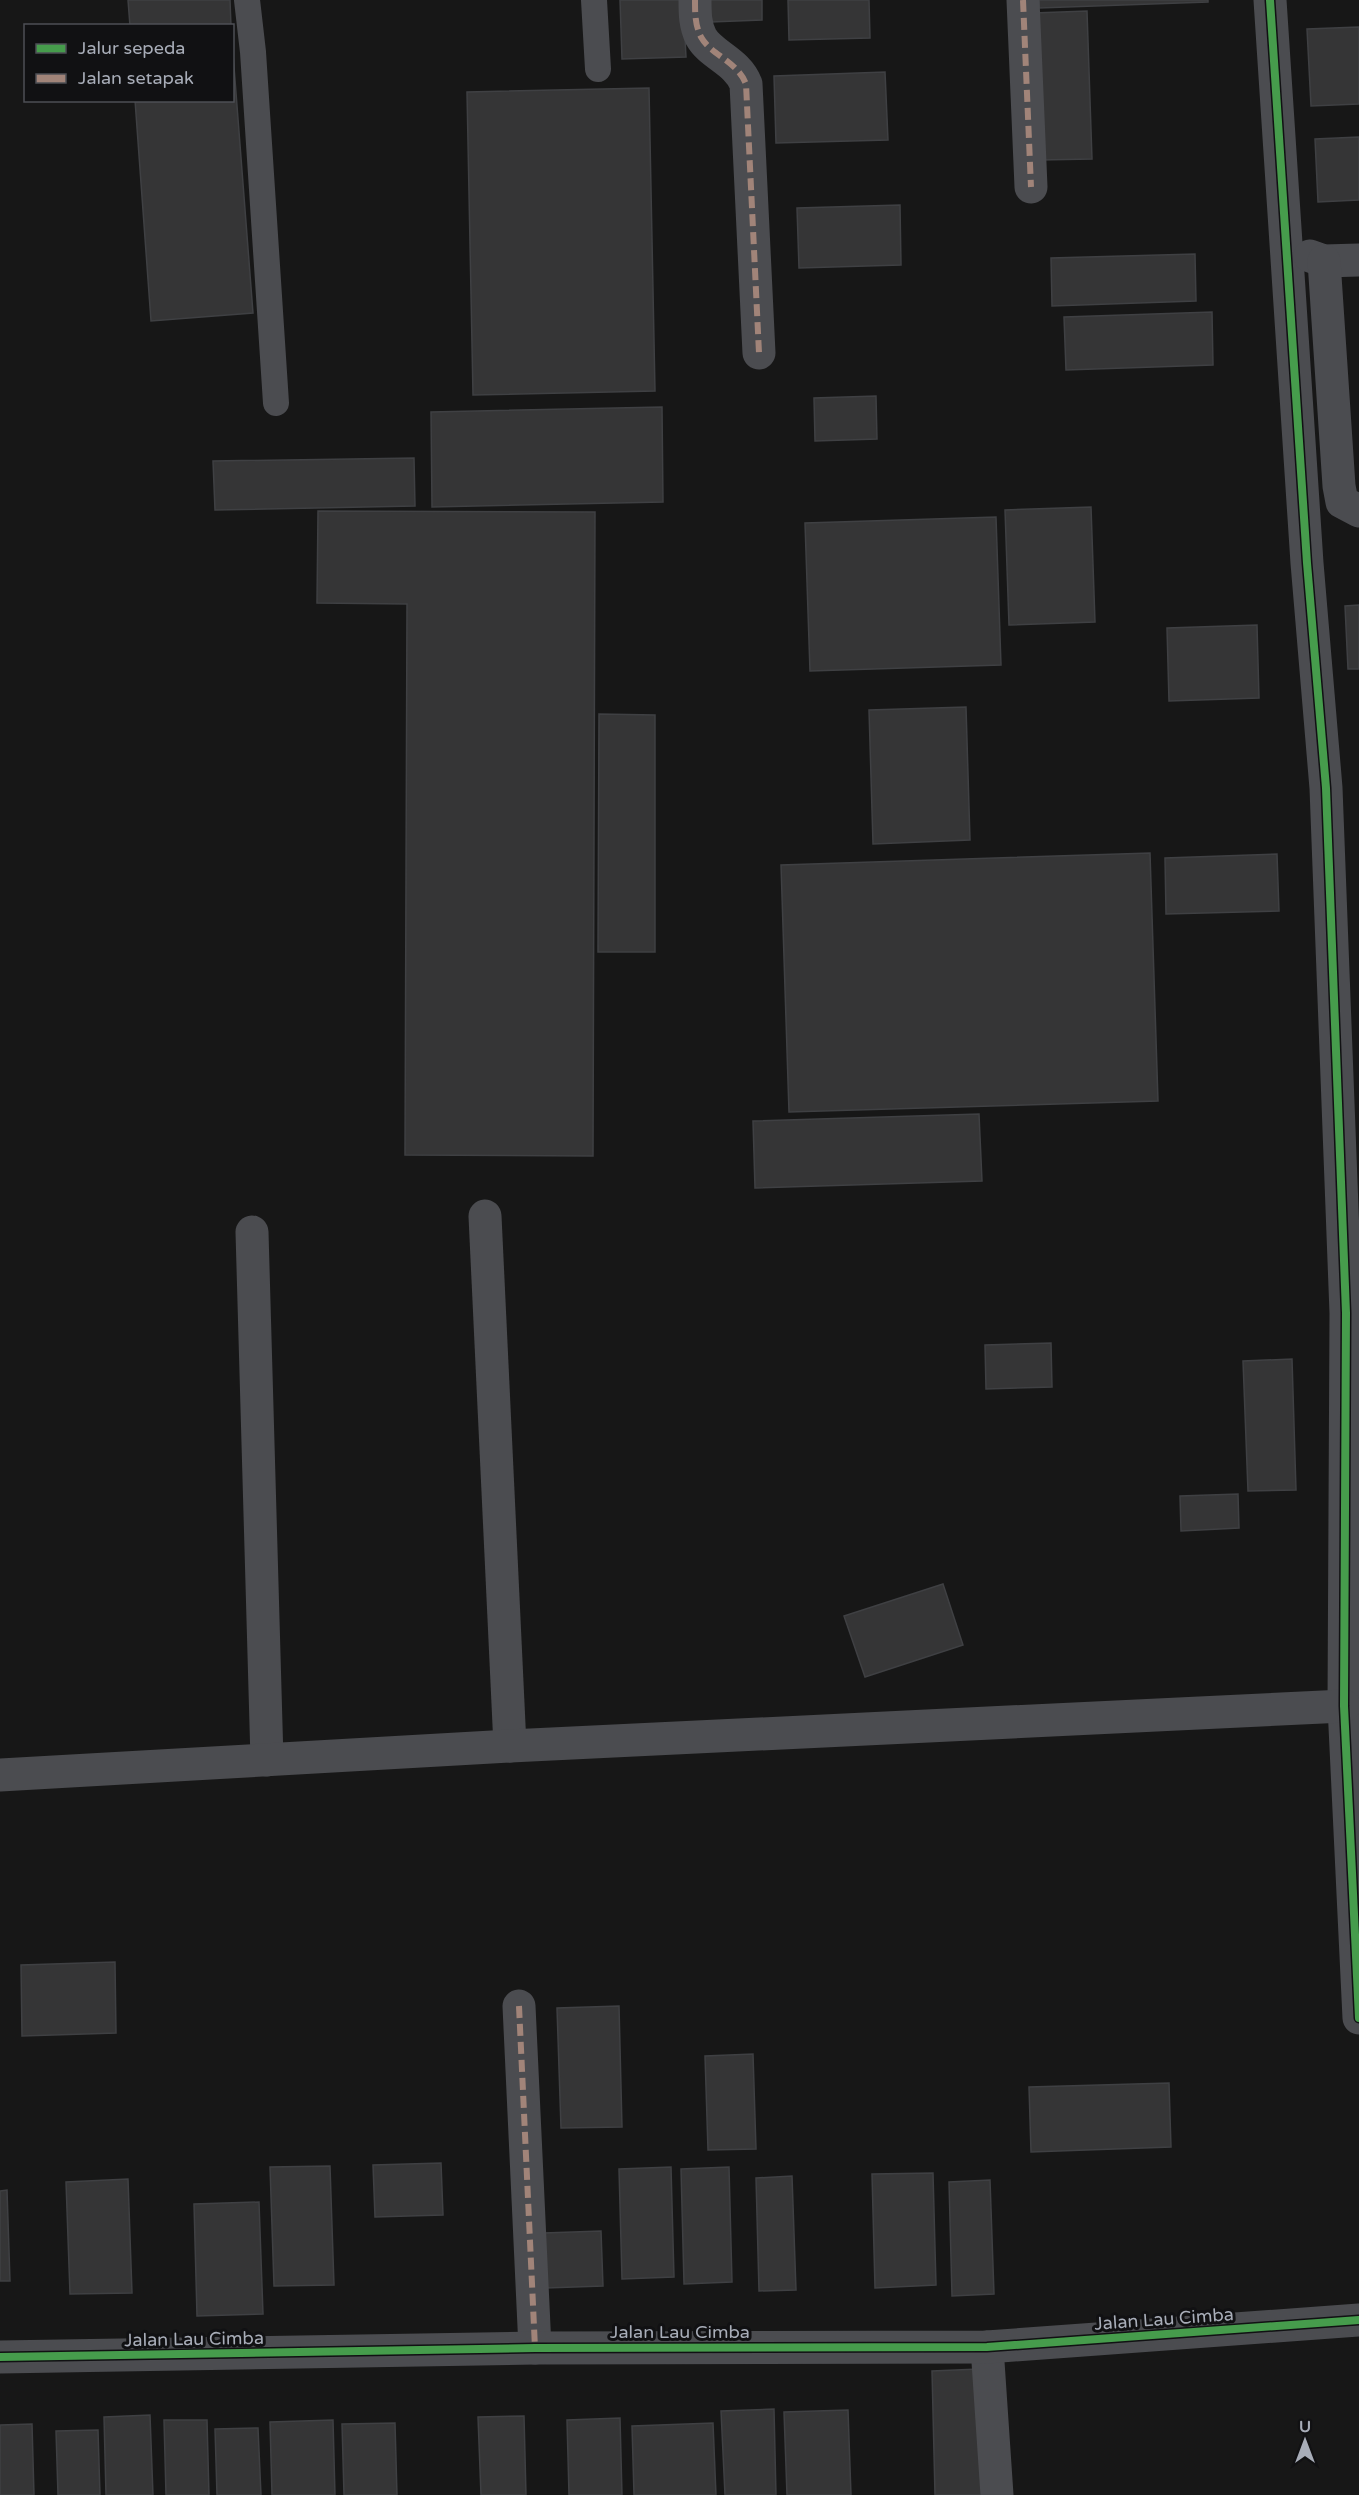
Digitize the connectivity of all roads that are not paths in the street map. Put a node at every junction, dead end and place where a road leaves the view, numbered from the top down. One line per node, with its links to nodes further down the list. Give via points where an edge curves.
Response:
1 (247, 0): 10 (lane)
2 (594, 0): 6 (lane)
3 (695, 0): 9 (street, via 702,39 739,70 746,84)
4 (1023, 0): 7 (street)
5 (1269, 0): 14 (street, via 1326,788 1346,1313)
6 (598, 69)
7 (1032, 187)
8 (1359, 260): 11 (street, via 1317,258 1339,486 1342,502)
9 (759, 353)
10 (276, 403)
11 (1359, 511)
12 (485, 1216): 15 (street)
13 (252, 1232): 16 (street)
14 (1344, 1706): 15 (street); 19 (street)
15 (510, 1746): 16 (street)
16 (267, 1760): 17 (street)
17 (0, 1775)
18 (519, 2006): 22 (street)
19 (1359, 2018)
20 (1359, 2320): 21 (street, Jalan Lau Cimba)
21 (987, 2347): 22 (street, Jalan Lau Cimba); 24 (street)
22 (535, 2348): 23 (street, Jalan Lau Cimba)
23 (0, 2357)
24 (997, 2495)

